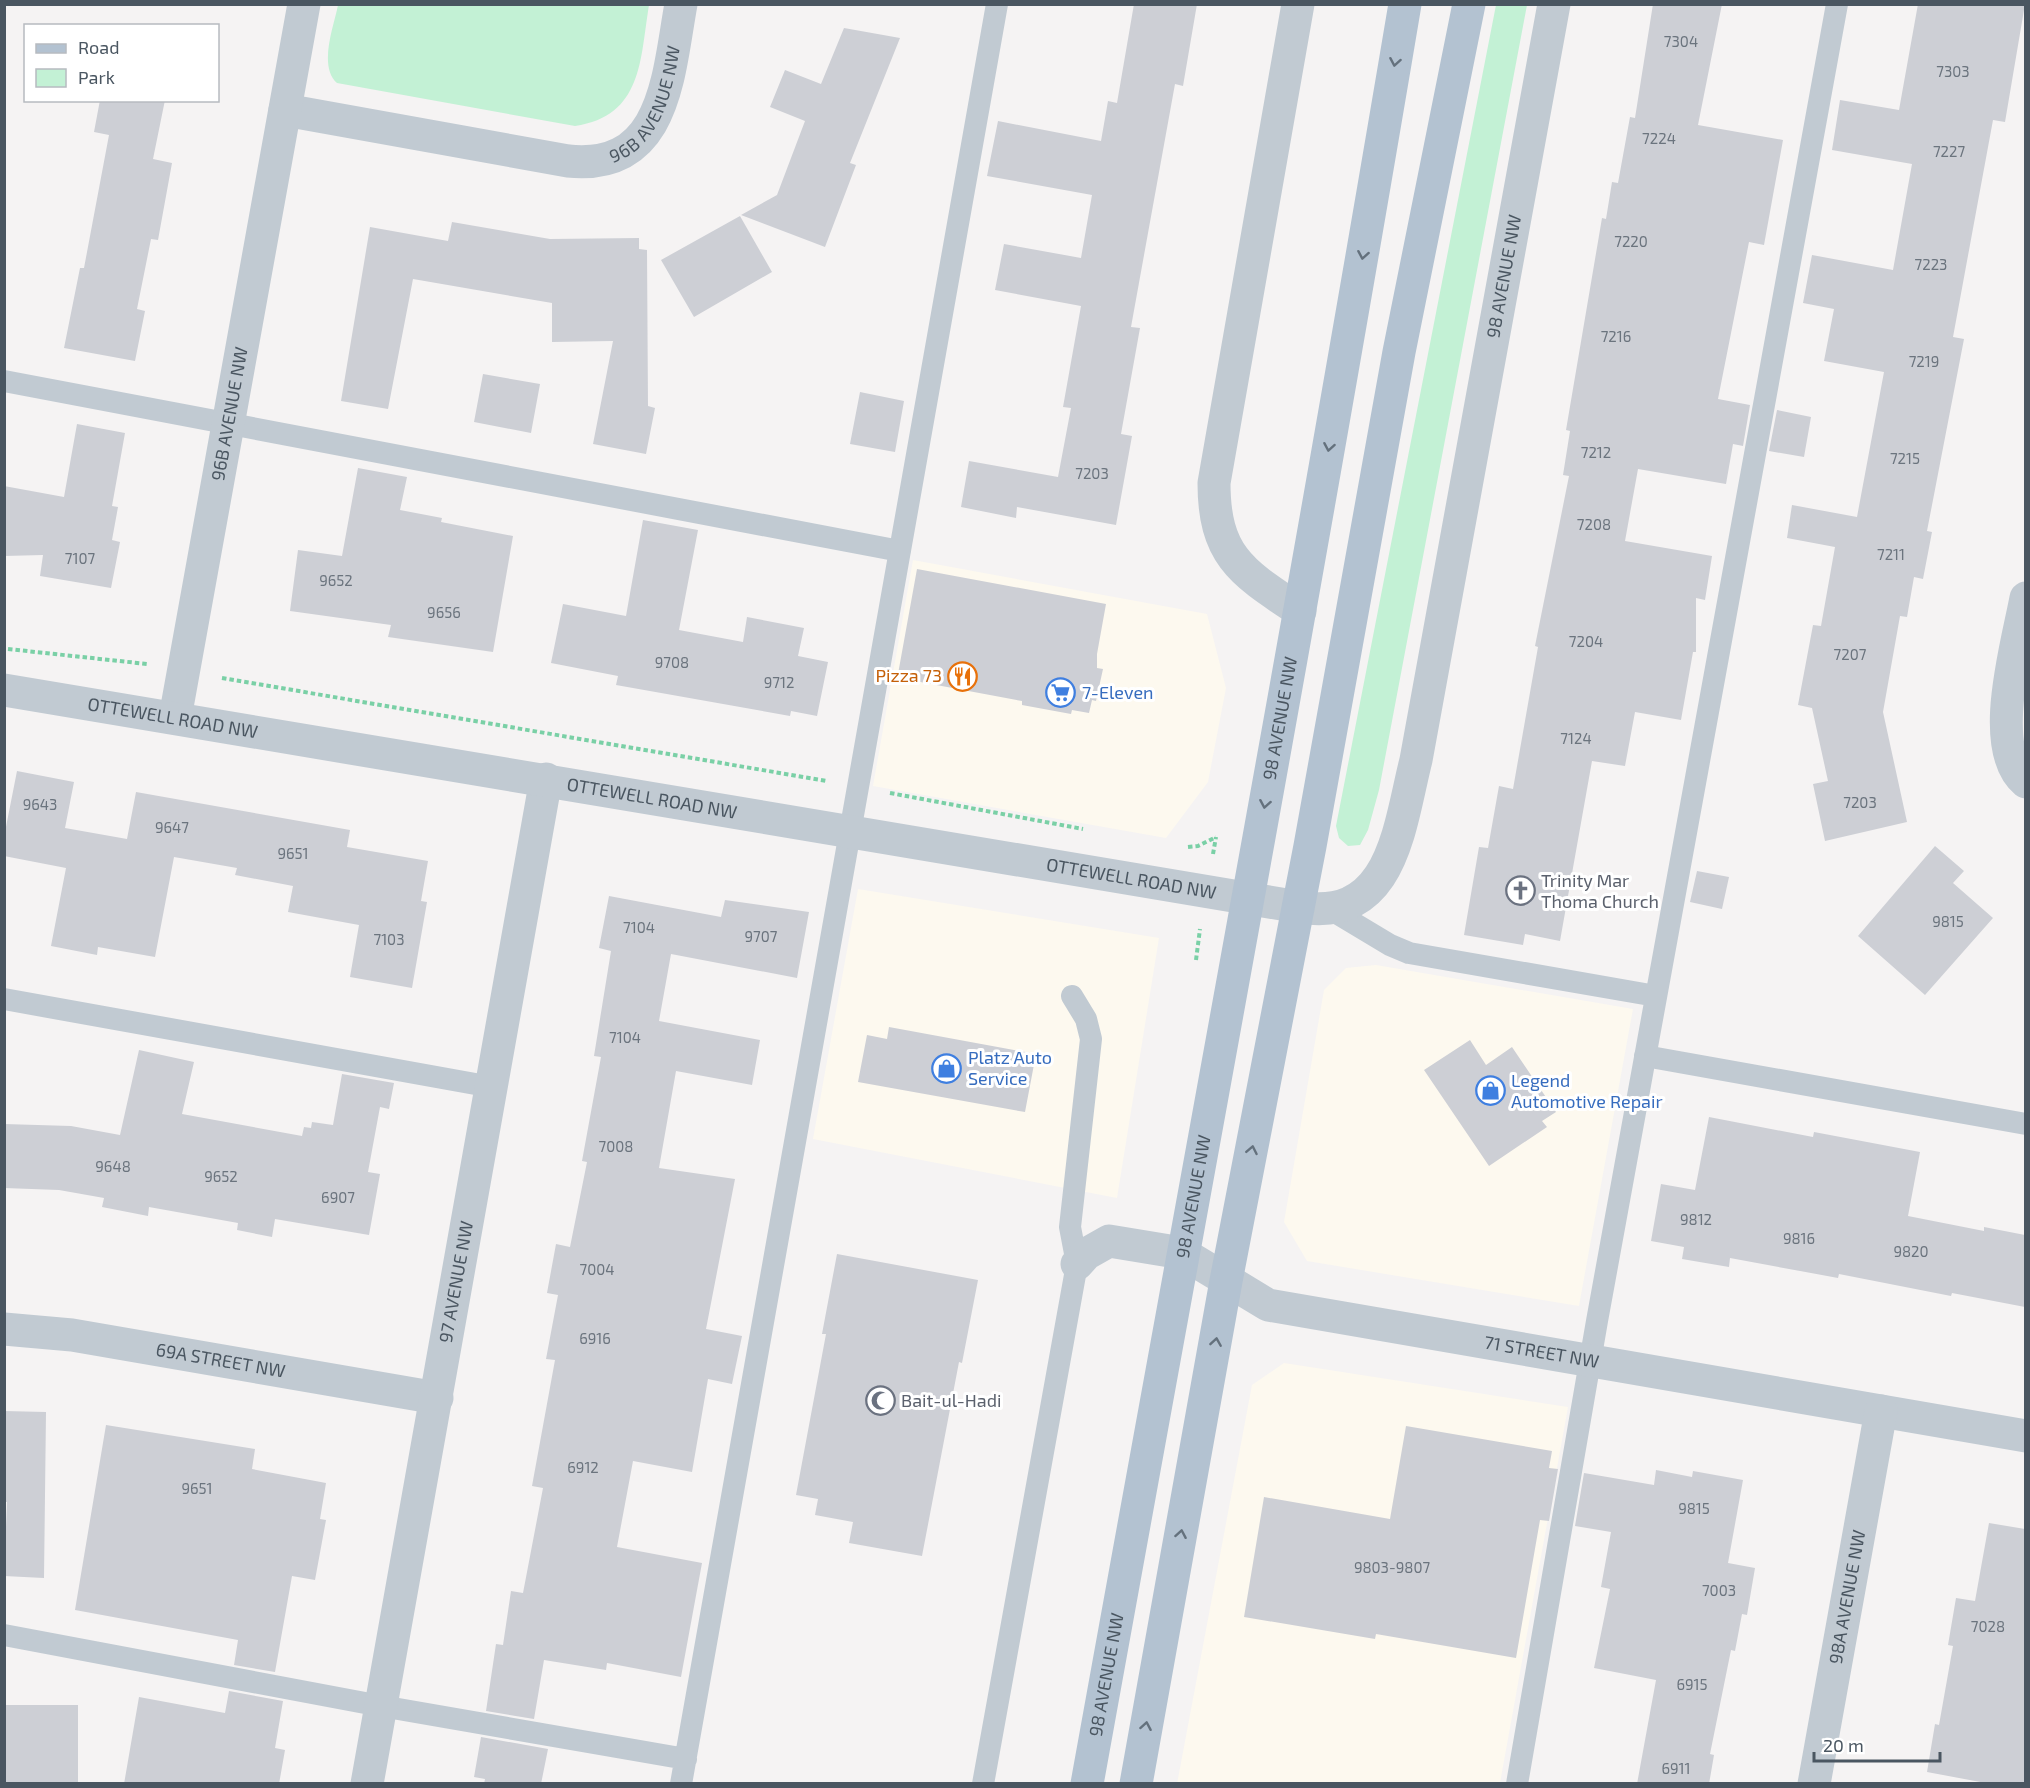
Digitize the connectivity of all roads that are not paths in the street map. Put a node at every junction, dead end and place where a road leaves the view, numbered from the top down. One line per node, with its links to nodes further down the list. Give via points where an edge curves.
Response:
1 (304, 4): 9 (street, 96B AVENUE NW)
2 (681, 4): 9 (street, 96B AVENUE NW, via 663,102 651,124 633,145 592,163)
3 (997, 4): 12 (lane)
4 (1298, 4): 14 (street, via 1225,407 1214,507 1219,533 1230,555 1250,578)
5 (1405, 4): 14 (main road, 98 AVENUE NW, one-way to 14)
6 (1468, 4): 21 (main road, via 1399,352)
7 (1554, 4): 21 (street, 98 AVENUE NW, via 1416,760 1393,852 1373,887 1359,898)
8 (1837, 4): 23 (lane)
9 (285, 110): 11 (street, 96B AVENUE NW)
10 (4, 381): 11 (lane)
11 (228, 424): 12 (lane); 16 (street, 96B AVENUE NW)
12 (900, 551): 19 (lane)
13 (2025, 598): 18 (street, via 2007,702 2011,757)
14 (1300, 611): 20 (main road, 98 AVENUE NW, one-way to 20)
15 (4, 690): 16 (street, OTTEWELL ROAD NW)
16 (175, 718): 17 (street, OTTEWELL ROAD NW)
17 (546, 779): 19 (street, OTTEWELL ROAD NW); 26 (street, 97 AVENUE NW)
18 (2023, 780)
19 (850, 832): 20 (street, OTTEWELL ROAD NW); 38 (lane)
20 (1249, 900): 21 (street, OTTEWELL ROAD NW); 28 (main road, 98 AVENUE NW)
21 (1314, 908): 23 (lane, via 1409,952); 30 (main road, one-way to 21)
22 (1072, 996): 29 (lane, via 1086,1019 1091,1039 1070,1227)
23 (1656, 996): 25 (lane)
24 (4, 999): 26 (lane)
25 (1646, 1056): 27 (lane); 32 (lane)
26 (492, 1087): 33 (street, 97 AVENUE NW)
27 (2025, 1124)
28 (1182, 1253): 29 (street, 71 STREET NW, via 1109,1241); 30 (street, 71 STREET NW); 42 (main road, 98 AVENUE NW)
29 (1077, 1264): 41 (lane)
30 (1226, 1281): 32 (street, 71 STREET NW, via 1268,1305); 43 (main road, one-way to 30)
31 (4, 1329): 33 (street, 69A STREET NW, via 72,1335)
32 (1590, 1360): 34 (street, 71 STREET NW); 44 (lane)
33 (437, 1398): 37 (street, 97 AVENUE NW)
34 (1881, 1411): 35 (street, 71 STREET NW); 45 (street, 98A AVENUE NW)
35 (2025, 1436)
36 (4, 1635): 37 (lane)
37 (381, 1706): 38 (lane); 39 (street, 97 AVENUE NW)
38 (686, 1759): 40 (lane)
39 (367, 1784)
40 (681, 1784)
41 (983, 1784)
42 (1087, 1784)
43 (1136, 1784)
44 (1517, 1784)
45 (1814, 1784)

